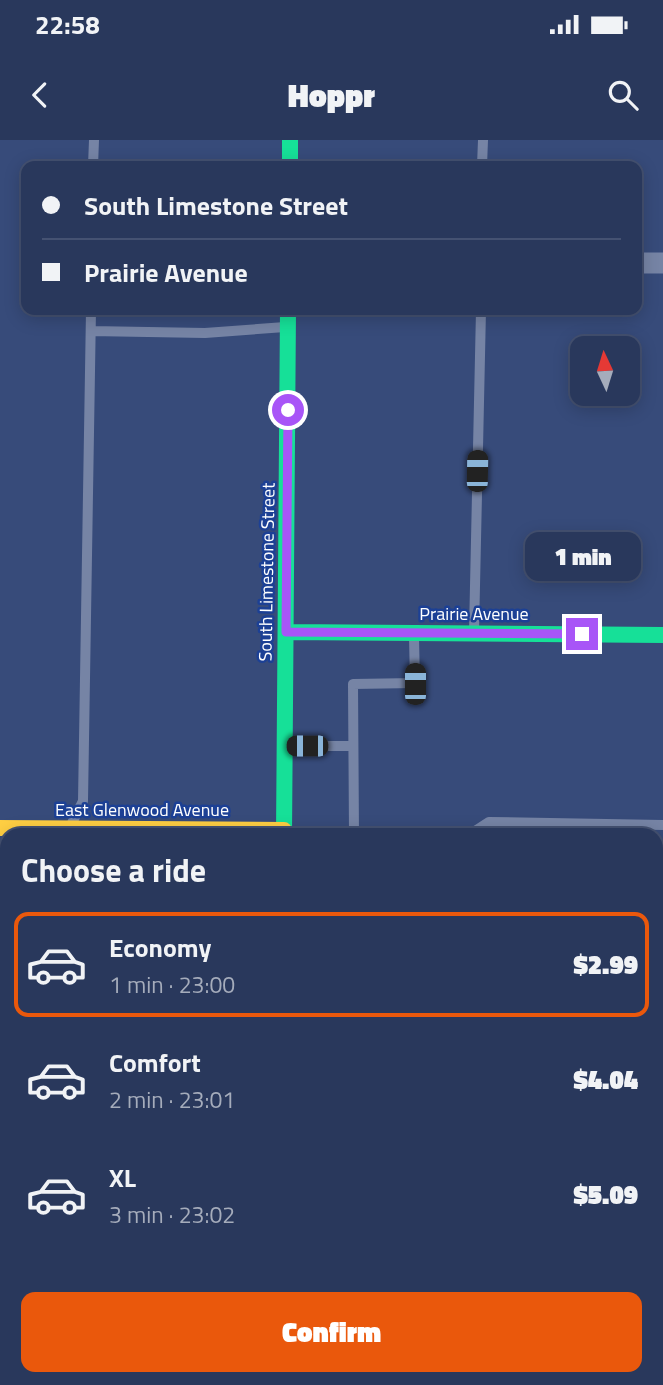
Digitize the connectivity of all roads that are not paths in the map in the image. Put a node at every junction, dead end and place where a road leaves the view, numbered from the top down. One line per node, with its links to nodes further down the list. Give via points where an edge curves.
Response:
1 (94, 140): 4 (lane)
2 (290, 140): 5 (street)
3 (483, 140): 6 (lane)
4 (93, 161)
5 (290, 161)
6 (482, 161)
7 (642, 263): 8 (street)
8 (663, 263)
9 (91, 315): 13 (lane)
10 (288, 315): 12 (street, South Limestone Street)
11 (481, 315): 16 (lane)
12 (288, 327): 13 (lane, via 205,333); 14 (street, South Limestone Street)
13 (91, 331): 21 (lane, via 83,801)
14 (286, 632): 15 (street, Prairie Avenue); 18 (street, South Limestone Street)
15 (414, 633): 16 (street, Prairie Avenue); 19 (lane, via 415,684 353,684)
16 (474, 633): 17 (street, Prairie Avenue)
17 (663, 635)
18 (285, 746): 19 (lane); 22 (street, South Limestone Street)
19 (353, 746): 23 (lane)
20 (663, 825): 24 (lane, via 489,822)
21 (72, 828)
22 (284, 828)
23 (354, 828)
24 (480, 828)

